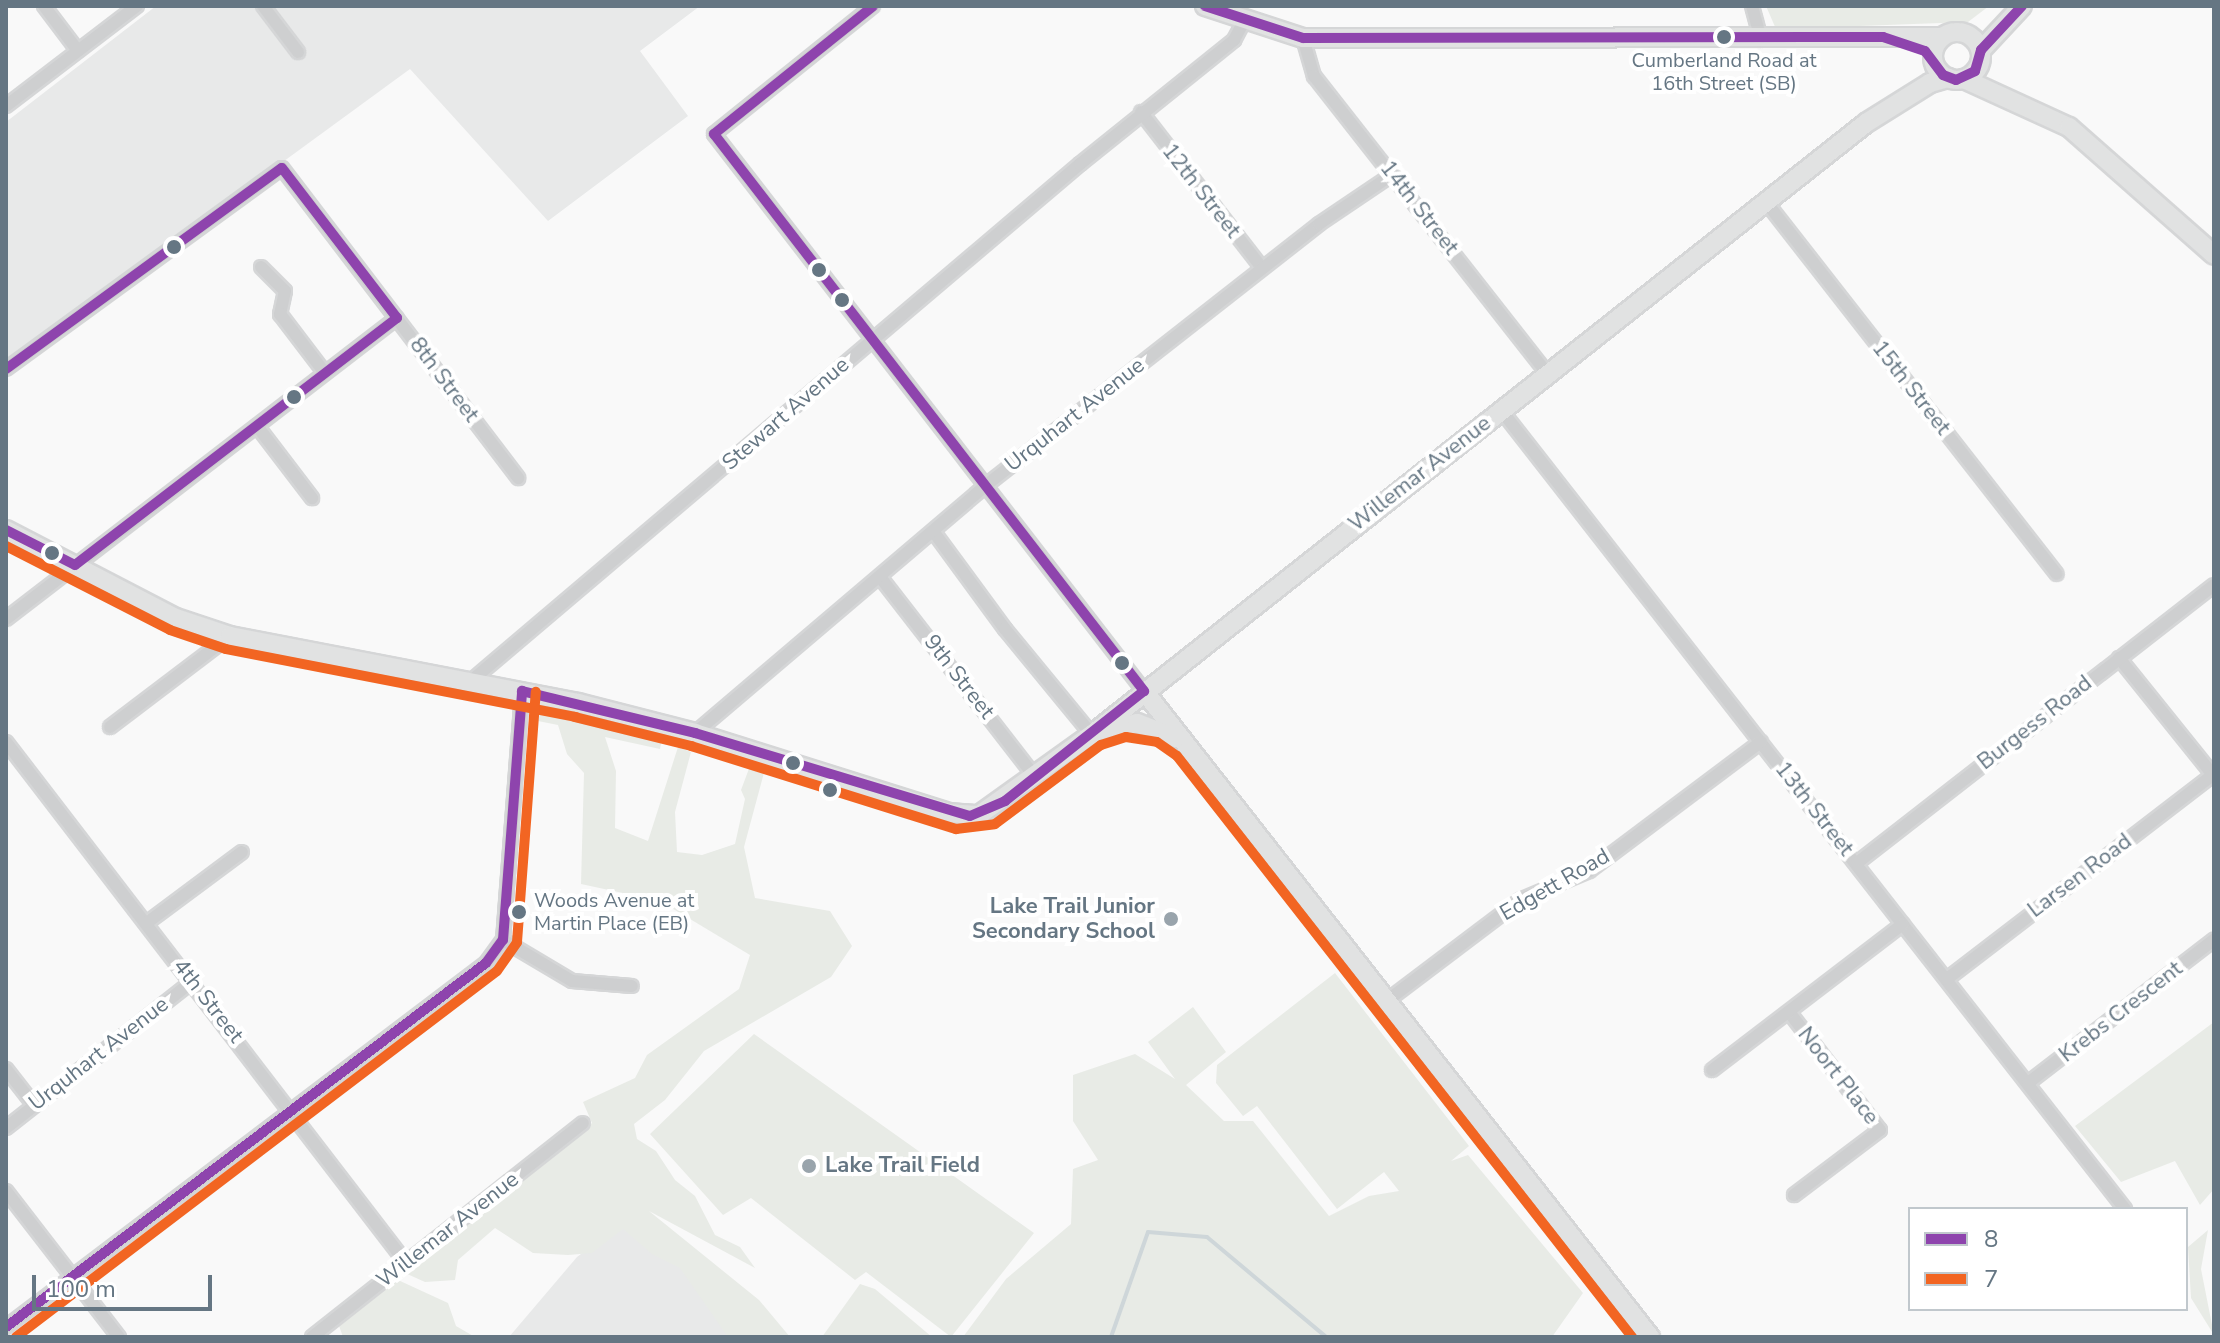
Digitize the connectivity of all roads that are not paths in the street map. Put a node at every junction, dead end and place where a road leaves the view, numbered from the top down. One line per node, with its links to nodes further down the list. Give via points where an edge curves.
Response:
1 (44, 6): 15 (street)
2 (137, 6): 15 (street)
3 (263, 6): 16 (street)
4 (873, 6): 30 (street, via 714,134)
5 (1205, 6): 9 (street)
6 (1752, 6): 14 (street)
7 (2012, 6): 10 (street)
8 (2022, 6): 17 (street)
9 (1244, 21): 13 (street); 21 (street, Stewart Avenue, via 1234,40)
10 (1967, 34): 12 (street); 17 (street)
11 (1883, 37): 12 (street); 14 (street); 18 (street)
12 (1942, 37): 18 (street)
13 (1303, 38): 14 (street); 24 (street, 14th Street, via 1314,76)
14 (1761, 40)
15 (78, 51): 20 (street)
16 (298, 52)
17 (1981, 54): 19 (street); 22 (street, via 2001,86)
18 (1934, 58): 19 (street); 23 (street, Willemar Avenue)
19 (1956, 78): 22 (street); 23 (street, Willemar Avenue, via 1930,83)
20 (6, 106)
21 (1141, 112): 28 (street, 12th Street); 30 (street, Stewart Avenue)
22 (2046, 115): 26 (street, via 2080,136)
23 (1866, 123): 25 (street, Willemar Avenue)
24 (1393, 174): 28 (street, Urquhart Avenue); 33 (street, 14th Street)
25 (1766, 202): 33 (street, Willemar Avenue); 42 (street, 15th Street)
26 (2214, 255)
27 (261, 267): 32 (street, via 285,291 280,314)
28 (1262, 268): 37 (street, Urquhart Avenue)
29 (397, 318): 31 (street, 8th Street, via 282,168); 32 (street); 36 (street, 8th Street)
30 (873, 340): 37 (street); 48 (street, Stewart Avenue)
31 (6, 369)
32 (325, 373): 35 (street)
33 (1547, 373): 34 (street, Willemar Avenue)
34 (1501, 410): 50 (street, Willemar Avenue); 55 (street, 13th Street)
35 (257, 426): 38 (street); 41 (street)
36 (518, 478)
37 (985, 486): 40 (street, Urquhart Avenue); 50 (street)
38 (312, 498)
39 (6, 530): 41 (street)
40 (933, 531): 43 (street, Urquhart Avenue); 53 (street, via 1005,629)
41 (75, 565): 45 (street); 46 (street, via 176,618)
42 (2057, 574)
43 (880, 577): 52 (street, Urquhart Avenue); 58 (street, 9th Street)
44 (2214, 585): 47 (street, Burgess Road)
45 (6, 619)
46 (230, 636): 48 (street); 51 (street)
47 (2119, 658): 57 (street); 60 (street, Burgess Road)
48 (471, 681): 49 (street)
49 (522, 691): 52 (street); 63 (street)
50 (1144, 691): 53 (street, Willemar Avenue); 56 (street)
51 (110, 727)
52 (695, 733): 58 (street, Willemar Avenue, via 970,816 988,812)
53 (1094, 733): 56 (street, via 1125,723 1149,725); 58 (street, Willemar Avenue)
54 (6, 742): 61 (street, 4th Street)
55 (1761, 742): 60 (street, 13th Street); 68 (street, Edgett Road, via 1589,871 1520,900)
56 (1187, 745): 68 (street)
57 (2214, 775): 65 (street, Larsen Road)
58 (1036, 778)
59 (242, 852): 61 (street)
60 (1857, 863): 62 (street, 13th Street)
61 (148, 922): 66 (street, 4th Street)
62 (1903, 924): 65 (street, 13th Street); 69 (street)
63 (503, 940): 67 (street, via 572,981); 74 (street, via 486,963)
64 (2214, 940): 72 (street, Krebs Crescent)
65 (1947, 979): 72 (street, 13th Street)
66 (193, 981): 73 (street, Urquhart Avenue); 74 (street, 4th Street)
67 (632, 986)
68 (1388, 1000): 85 (street)
69 (1789, 1012): 71 (street); 78 (street, Noort Place, via 1880,1130)
70 (6, 1069): 73 (street)
71 (1712, 1070)
72 (2028, 1083): 79 (street, 13th Street)
73 (34, 1105): 76 (street, Urquhart Avenue)
74 (292, 1109): 80 (street, 4th Street); 81 (street)
75 (583, 1123): 80 (street, Willemar Avenue)
76 (6, 1128)
77 (6, 1191): 81 (street)
78 (1794, 1195)
79 (2123, 1207)
80 (406, 1263): 84 (street, Willemar Avenue)
81 (72, 1276): 82 (street); 83 (street)
82 (6, 1327)
83 (119, 1337)
84 (312, 1337)
85 (1650, 1337)

